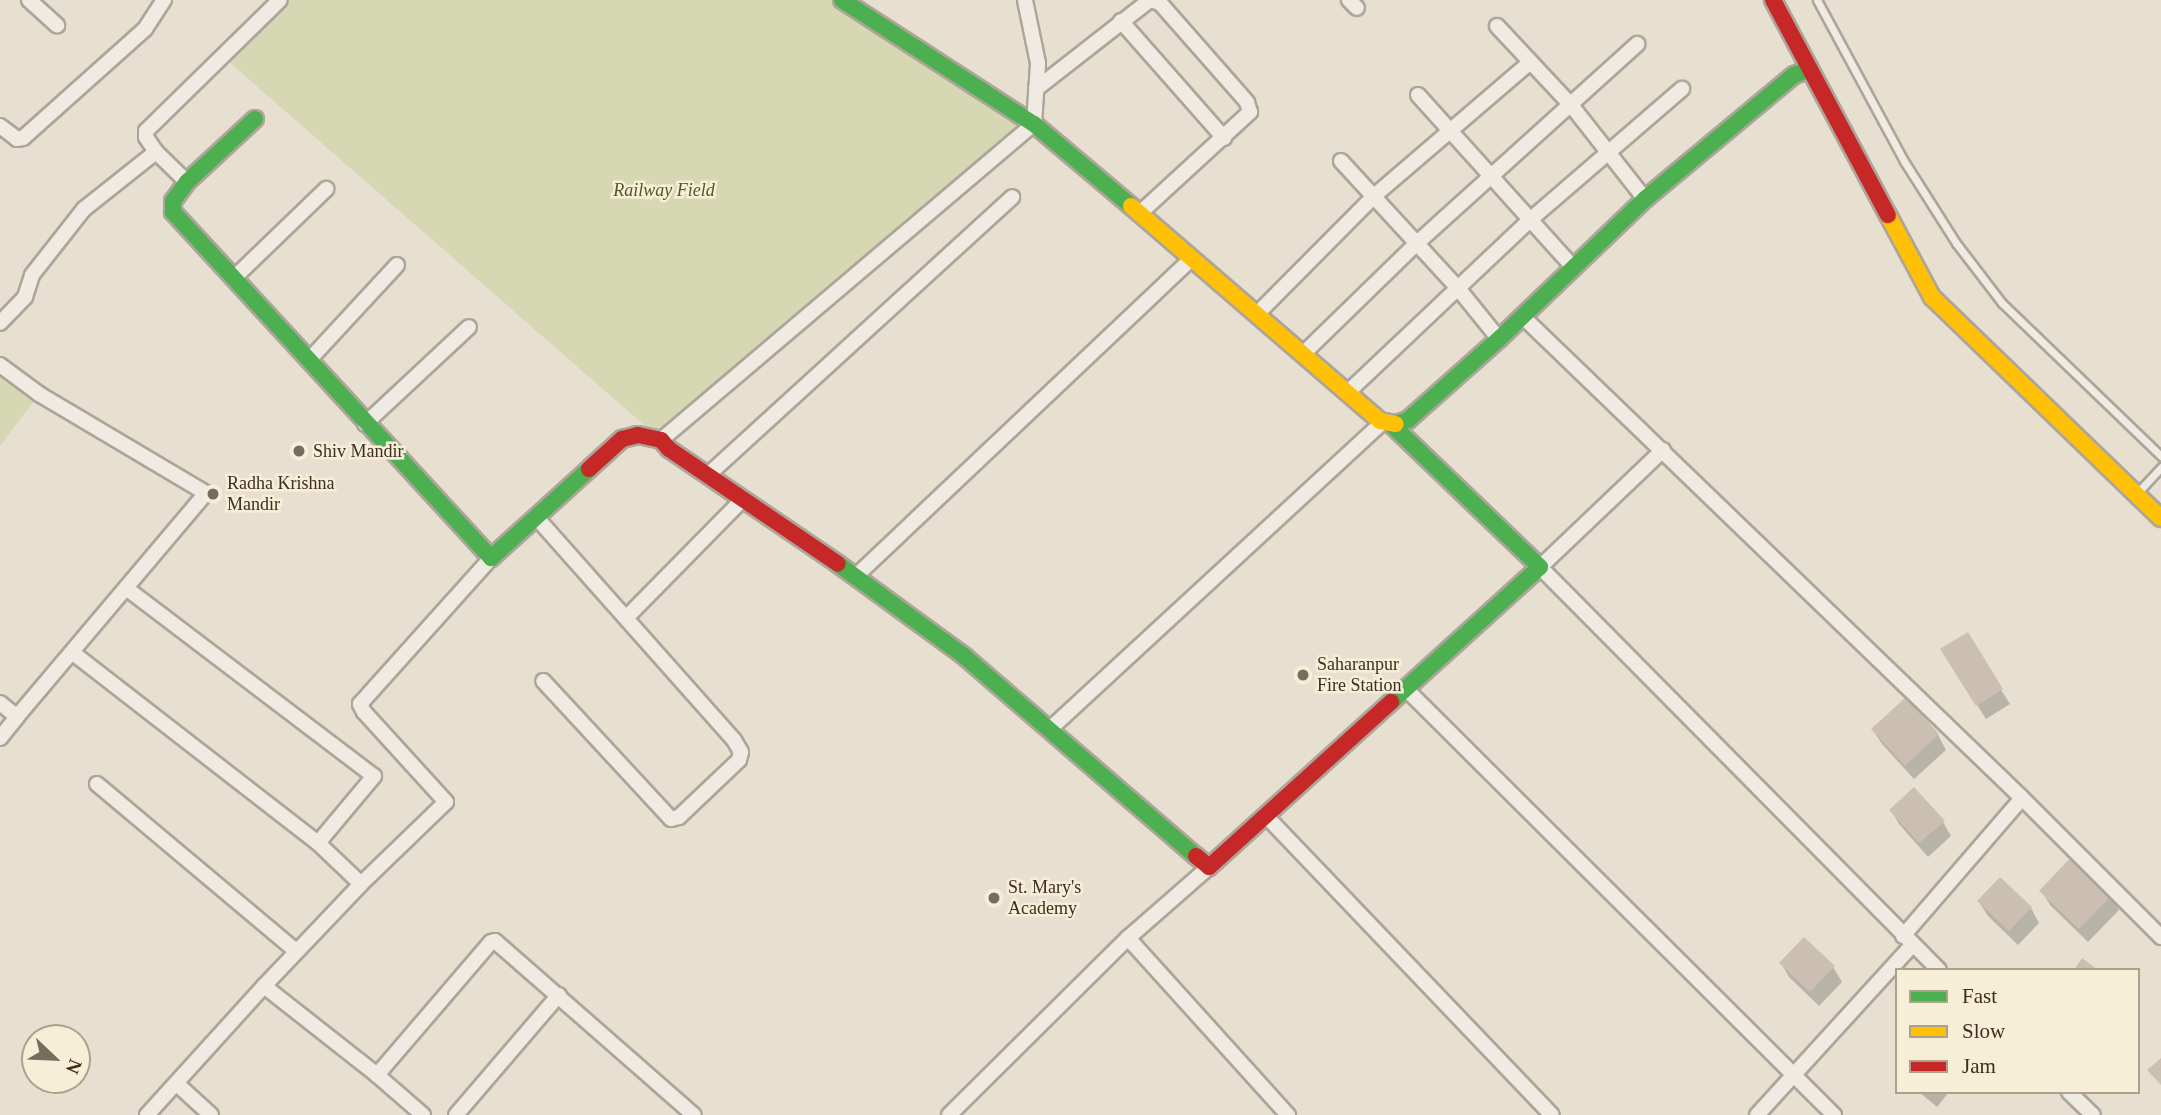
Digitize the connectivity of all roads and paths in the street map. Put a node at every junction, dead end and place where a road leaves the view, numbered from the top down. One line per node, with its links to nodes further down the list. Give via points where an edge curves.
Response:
1 (29, 0): 10 (street)
2 (164, 0): 21 (street, via 145,29 23,138 17,139)
3 (280, 0): 25 (street, via 148,127 146,137)
4 (842, 0): 20 (street)
5 (1026, 0): 15 (street, via 1038,63)
6 (1151, 0): 9 (street); 23 (street, via 1160,3 1250,108 1248,116)
7 (1773, 0): 14 (street)
8 (1817, 0): 54 (lane, via 1904,161 1956,243 2002,303)
9 (1121, 21): 15 (street); 23 (street)
10 (57, 25)
11 (1497, 26): 13 (street)
12 (1637, 44): 18 (street)
13 (1530, 63): 18 (street); 22 (street)
14 (1810, 69): 32 (street, via 1794,75); 57 (street, via 1932,297)
15 (1036, 89): 20 (street)
16 (1682, 89): 24 (street)
17 (1418, 95): 22 (street)
18 (1570, 105): 24 (street); 27 (street)
19 (254, 119): 28 (street)
20 (1034, 124): 33 (street); 52 (street)
21 (0, 126)
22 (1451, 133): 27 (street); 30 (street)
23 (1224, 138): 33 (street)
24 (1606, 151): 32 (street); 34 (street)
25 (156, 152): 28 (street); 43 (street, via 84,209 32,275 25,297)
26 (1341, 161): 30 (street)
27 (1491, 175): 34 (street); 35 (street)
28 (187, 182): 39 (street, via 173,201 173,212)
29 (327, 189): 39 (street)
30 (1374, 196): 35 (street); 41 (street)
31 (1012, 197): 56 (street)
32 (1645, 199): 38 (street)
33 (1139, 214): 36 (street)
34 (1530, 220): 38 (street); 40 (street)
35 (1417, 243): 40 (street); 46 (street)
36 (1191, 259): 41 (street); 63 (street)
37 (397, 265): 47 (street)
38 (1573, 267): 42 (street)
39 (235, 277): 47 (street)
40 (1457, 287): 45 (street); 49 (street)
41 (1258, 313): 46 (street)
42 (1522, 316): 45 (street); 53 (street)
43 (0, 323)
44 (469, 327): 50 (street)
45 (1499, 339): 51 (street, via 1408,420)
46 (1304, 353): 49 (street)
47 (310, 359): 50 (street)
48 (0, 365): 64 (street, via 39,394 206,493)
49 (1349, 391): 51 (street)
50 (365, 424): 61 (street)
51 (1387, 424): 62 (street); 71 (street)
52 (661, 440): 56 (street); 59 (street, via 638,435 622,439)
53 (1663, 450): 62 (street); 74 (street, via 1721,511)
54 (2161, 456)
55 (2161, 467): 57 (lane)
56 (708, 475): 58 (street)
57 (2136, 494): 60 (street)
58 (743, 499): 63 (street); 65 (street)
59 (536, 517): 61 (street); 65 (street)
60 (2161, 518)
61 (491, 558): 78 (street, via 360,704 446,802)
62 (1540, 567): 68 (street); 81 (street)
63 (856, 576): 71 (street, via 964,656)
64 (126, 588): 66 (street); 76 (street, via 374,776)
65 (627, 617): 67 (street, via 741,752 737,763 679,817 666,816)
66 (73, 653): 70 (street); 76 (street)
67 (543, 681)
68 (1406, 689): 75 (street); 87 (street)
69 (0, 703): 70 (street)
70 (17, 716): 72 (street)
71 (1049, 729): 77 (street)
72 (0, 738)
73 (97, 784): 82 (street)
74 (2022, 797): 79 (street); 81 (street)
75 (1267, 817): 77 (street); 97 (street)
76 (318, 843): 78 (street)
77 (1209, 867): 80 (street)
78 (361, 884): 82 (street)
79 (2161, 937)
80 (1128, 938): 95 (street); 96 (street)
81 (1908, 941): 83 (street); 87 (street)
82 (296, 951): 84 (street)
83 (1936, 968)
84 (264, 986): 86 (street); 88 (street)
85 (559, 995): 86 (street, via 500,944 491,942); 93 (street); 94 (street)
86 (377, 1075): 92 (street)
87 (1794, 1076): 98 (street); 99 (street)
88 (177, 1084): 90 (street); 91 (street)
89 (2071, 1094): 100 (street)
90 (147, 1115)
91 (211, 1115)
92 (423, 1115)
93 (456, 1115)
94 (694, 1115)
95 (949, 1115)
96 (1288, 1115)
97 (1552, 1115)
98 (1757, 1115)
99 (1834, 1115)
100 (2093, 1115)

